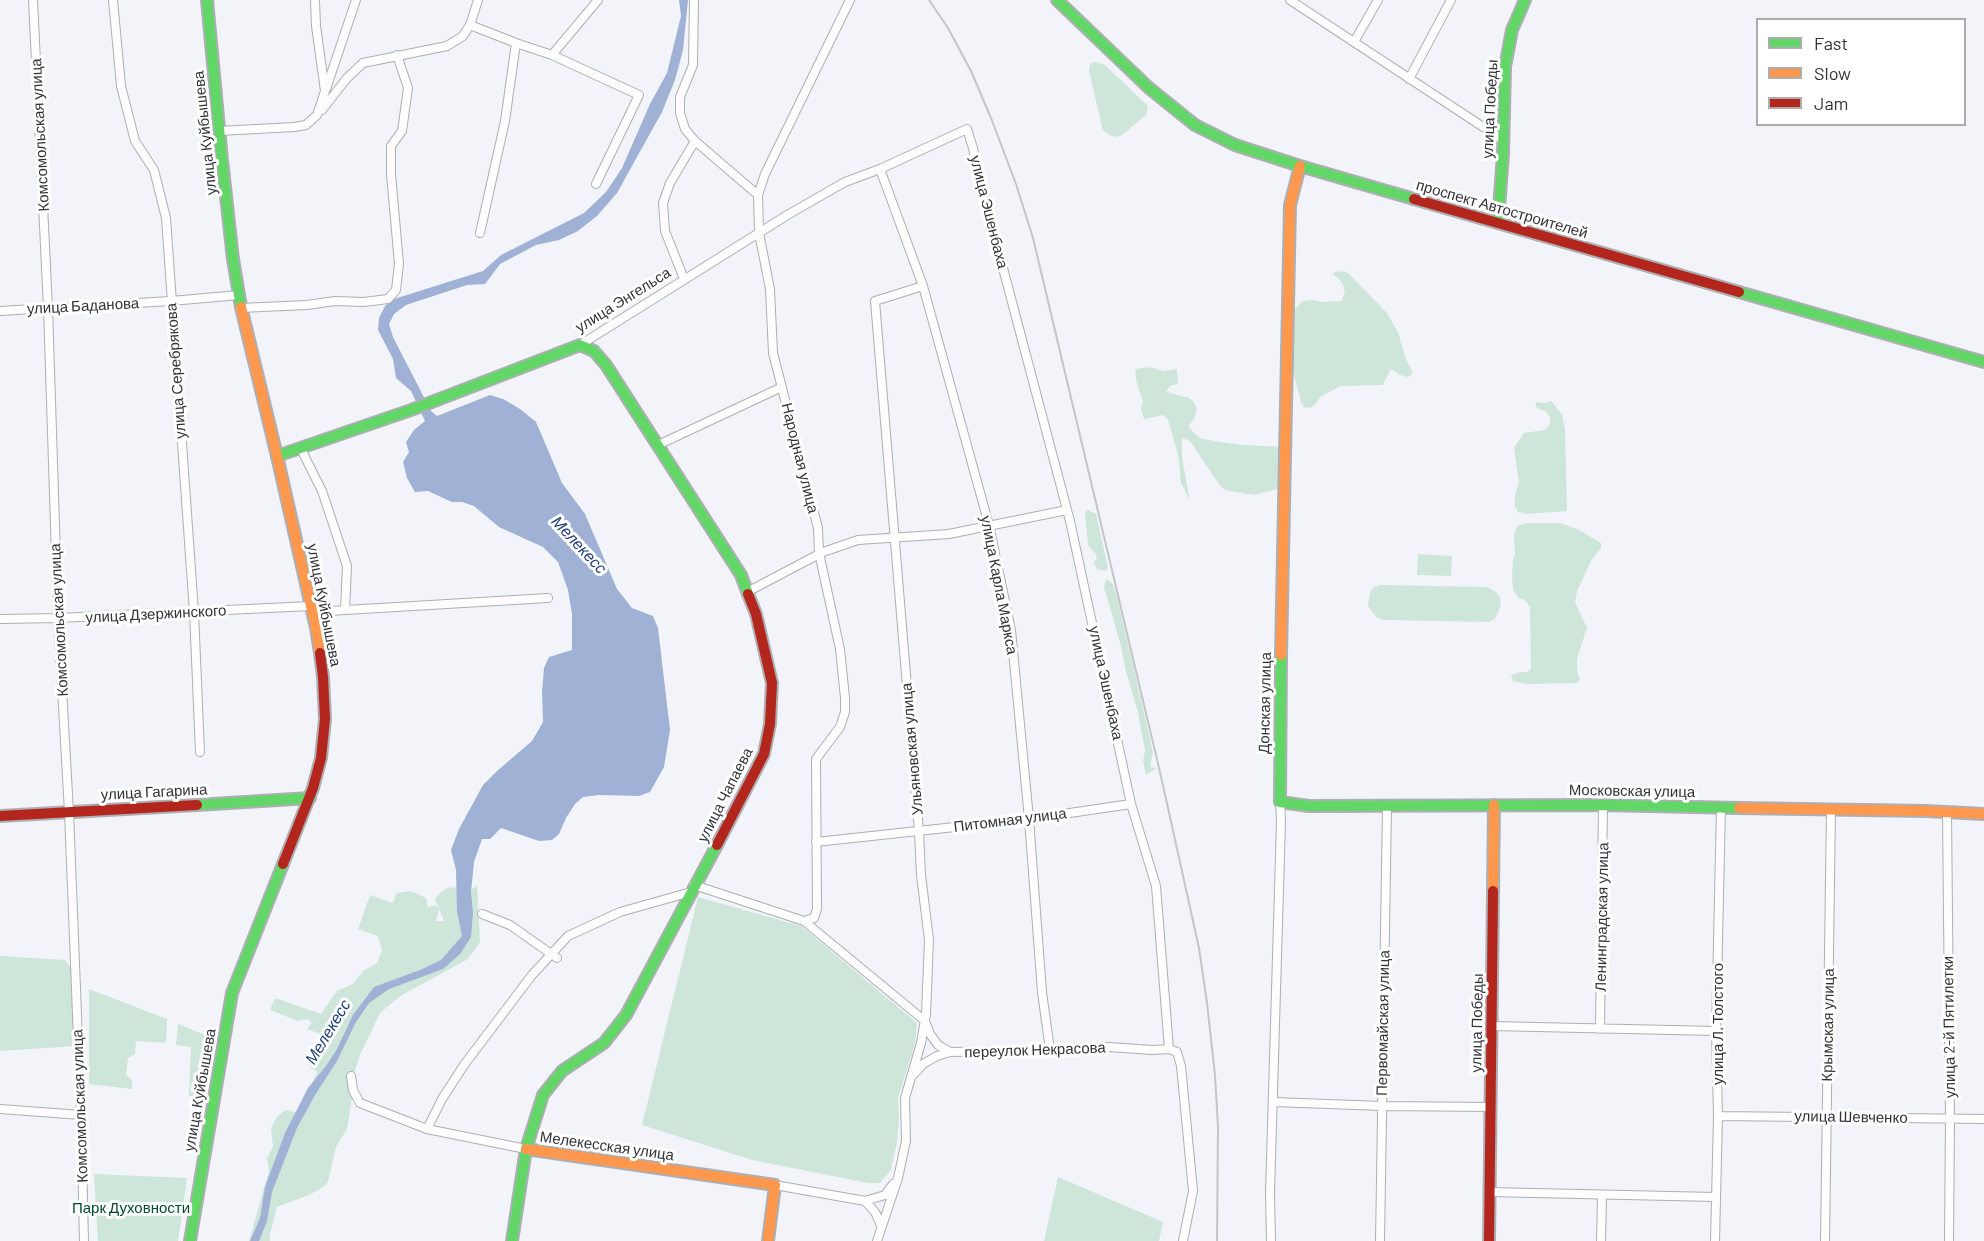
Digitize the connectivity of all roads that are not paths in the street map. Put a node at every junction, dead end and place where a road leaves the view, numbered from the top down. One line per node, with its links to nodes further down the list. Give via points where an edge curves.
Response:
1 (33, 0): 38 (street, Комсомольская улица)
2 (113, 0): 37 (street, улица Серебрякова, via 121,86 135,141 154,170 166,218)
3 (207, 0): 24 (main road, улица Куйбышева)
4 (315, 0): 21 (street)
5 (356, 0): 21 (street)
6 (478, 0): 15 (street)
7 (598, 0): 19 (street)
8 (694, 0): 26 (street, via 693,65 680,98 680,113 685,129)
9 (850, 0): 30 (street, Народная улица)
10 (1057, 0): 27 (main road, проспект Автостроителей, via 1141,81 1195,125 1235,145)
11 (1377, 0): 16 (street)
12 (1451, 0): 20 (street)
13 (1526, 0): 25 (main road, улица Победы, via 1512,30 1505,67)
14 (1296, 1): 16 (street)
15 (470, 25): 17 (street); 18 (street, via 463,36 447,45)
16 (1354, 42): 20 (street)
17 (516, 43): 19 (street); 32 (street, via 506,121)
18 (397, 55): 22 (street, via 363,63); 39 (street, via 408,88 402,131 391,146 399,264 396,290 388,299 372,301)
19 (552, 55): 29 (street, via 639,94)
20 (1409, 78): 25 (street)
21 (325, 91): 22 (street)
22 (317, 116): 24 (street, via 306,125 294,127)
23 (967, 129): 28 (street, улица Энгельса); 47 (street, улица Эшенбаха)
24 (219, 131): 36 (main road, улица Куйбышева)
25 (1503, 140): 31 (main road, улица Победы)
26 (695, 141): 30 (street); 34 (street, via 663,203 664,231)
27 (1300, 166): 31 (main road, проспект Автостроителей); 60 (main road, Донская улица, via 1290,205)
28 (880, 169): 33 (street, улица Энгельса, via 845,182); 35 (street, улица Карла Маркса)
29 (596, 184)
30 (758, 195): 33 (street, Народная улица)
31 (1498, 223): 42 (main road, проспект Автостроителей)
32 (480, 233)
33 (759, 233): 34 (street, улица Энгельса); 43 (street, Народная улица, via 770,289 773,353)
34 (684, 279): 41 (street, улица Энгельса)
35 (923, 286): 48 (street, улица Карла Маркса); 49 (street, Ульяновская улица, via 875,301)
36 (238, 295): 37 (street, улица Баданова); 39 (main road, улица Куйбышева)
37 (171, 301): 38 (street, улица Баданова); 55 (street, улица Серебрякова)
38 (48, 308): 40 (street, улица Баданова); 56 (street, Комсомольская улица)
39 (240, 308): 46 (main road, улица Куйбышева)
40 (0, 311)
41 (580, 345): 44 (main road, улица Чапаева, via 594,351 606,365); 45 (main road, улица Энгельса)
42 (1984, 362)
43 (782, 387): 44 (street); 50 (street, Народная улица, via 818,528)
44 (658, 445): 51 (main road, улица Чапаева)
45 (301, 449): 46 (main road, улица Энгельса); 54 (street, via 322,491 347,566)
46 (277, 456): 53 (main road, улица Куйбышева)
47 (1067, 510): 48 (street); 61 (street, улица Эшенбаха)
48 (989, 525): 49 (street, via 949,534); 71 (street, улица Карла Маркса, via 1011,630)
49 (893, 537): 50 (street, via 858,540); 72 (street, Ульяновская улица)
50 (819, 553): 51 (street); 73 (street, Народная улица, via 840,649 846,698 840,727 816,759)
51 (748, 591): 74 (main road, улица Чапаева, via 772,683 770,724 764,754)
52 (548, 598): 54 (street, улица Дзержинского)
53 (312, 609): 54 (street, улица Дзержинского); 55 (street, улица Дзержинского); 59 (main road, улица Куйбышева, via 325,719 321,758)
54 (345, 610)
55 (194, 612): 56 (street, улица Дзержинского); 58 (street, улица Серебрякова)
56 (58, 618): 57 (street, улица Дзержинского); 67 (street, Комсомольская улица)
57 (0, 619)
58 (200, 752)
59 (310, 798): 67 (main road, улица Гагарина); 106 (main road, улица Куйбышева, via 232,993)
60 (1280, 802): 64 (main road, Московская улица); 87 (street, Донская улица)
61 (1131, 804): 71 (street, Питомная улица); 82 (street, улица Эшенбаха, via 1156,886)
62 (1494, 805): 63 (main road, Московская улица); 64 (main road, Московская улица); 79 (main road, улица Победы)
63 (1603, 805): 65 (main road, Московская улица); 80 (street, Ленинградская улица)
64 (1387, 806): 88 (street, Первомайская улица)
65 (1721, 807): 66 (main road, Московская улица); 81 (street, улица Л. Толстого)
66 (1831, 809): 68 (main road, Московская улица); 93 (street, Крымская улица)
67 (69, 812): 70 (main road, улица Гагарина); 91 (street, Комсомольская улица)
68 (1947, 812): 69 (main road, Московская улица); 94 (street, улица 2-й Пятилетки)
69 (1984, 814)
70 (0, 816)
71 (1029, 819): 72 (street, Питомная улица); 83 (street, улица Карла Маркса)
72 (919, 831): 73 (street, Питомная улица); 78 (street, Ульяновская улица, via 928,940)
73 (816, 842): 76 (street, Народная улица, via 817,909 814,918)
74 (692, 889): 76 (street); 77 (street, via 620,912 568,936); 97 (main road, улица Чапаева, via 626,1015 604,1043 562,1071 543,1095)
75 (482, 914): 77 (street, via 510,926)
76 (804, 921): 78 (street)
77 (554, 956): 96 (street, via 531,975 464,1065)
78 (925, 1021): 84 (street, via 938,1045); 86 (street, Ульяновская улица)
79 (1492, 1026): 80 (street); 89 (main road, улица Победы)
80 (1600, 1029): 81 (street)
81 (1716, 1030): 92 (street, улица Л. Толстого)
82 (1169, 1049): 83 (street, переулок Некрасова); 110 (street, улица Эшенбаха, via 1177,1053 1181,1066 1193,1191)
83 (1050, 1050): 84 (street, переулок Некрасова)
84 (950, 1052): 86 (street, переулок Некрасова, via 923,1064)
85 (351, 1076): 96 (street, via 360,1103)
86 (910, 1078): 98 (street, Ульяновская улица, via 905,1098 906,1142)
87 (1274, 1102): 88 (street); 111 (street, Донская улица)
88 (1382, 1106): 89 (street); 112 (street, Первомайская улица)
89 (1491, 1107): 100 (main road, улица Победы)
90 (0, 1109): 91 (street)
91 (81, 1115): 105 (street, Комсомольская улица)
92 (1718, 1116): 93 (street, улица Шевченко); 102 (street, улица Л. Толстого)
93 (1827, 1117): 94 (street, улица Шевченко); 116 (street, Крымская улица)
94 (1950, 1119): 95 (street, улица Шевченко); 117 (street, улица 2-й Пятилетки)
95 (1984, 1119)
96 (427, 1129): 97 (street)
97 (526, 1149): 99 (main road, Мелекесская улица); 107 (main road, Мелекесская улица)
98 (898, 1178): 103 (street, via 885,1195); 104 (street, Ульяновская улица)
99 (775, 1185): 103 (street, Мелекесская улица); 108 (main road)
100 (1490, 1192): 101 (street); 113 (main road, улица Победы)
101 (1602, 1196): 102 (street); 114 (street)
102 (1716, 1197): 115 (street, улица Л. Толстого)
103 (866, 1201): 104 (street)
104 (881, 1225): 109 (street, Ульяновская улица)
105 (84, 1241)
106 (190, 1241)
107 (512, 1241)
108 (768, 1241)
109 (877, 1241)
110 (1183, 1241)
111 (1271, 1241)
112 (1380, 1241)
113 (1489, 1241)
114 (1601, 1241)
115 (1715, 1241)
116 (1825, 1241)
117 (1949, 1241)

